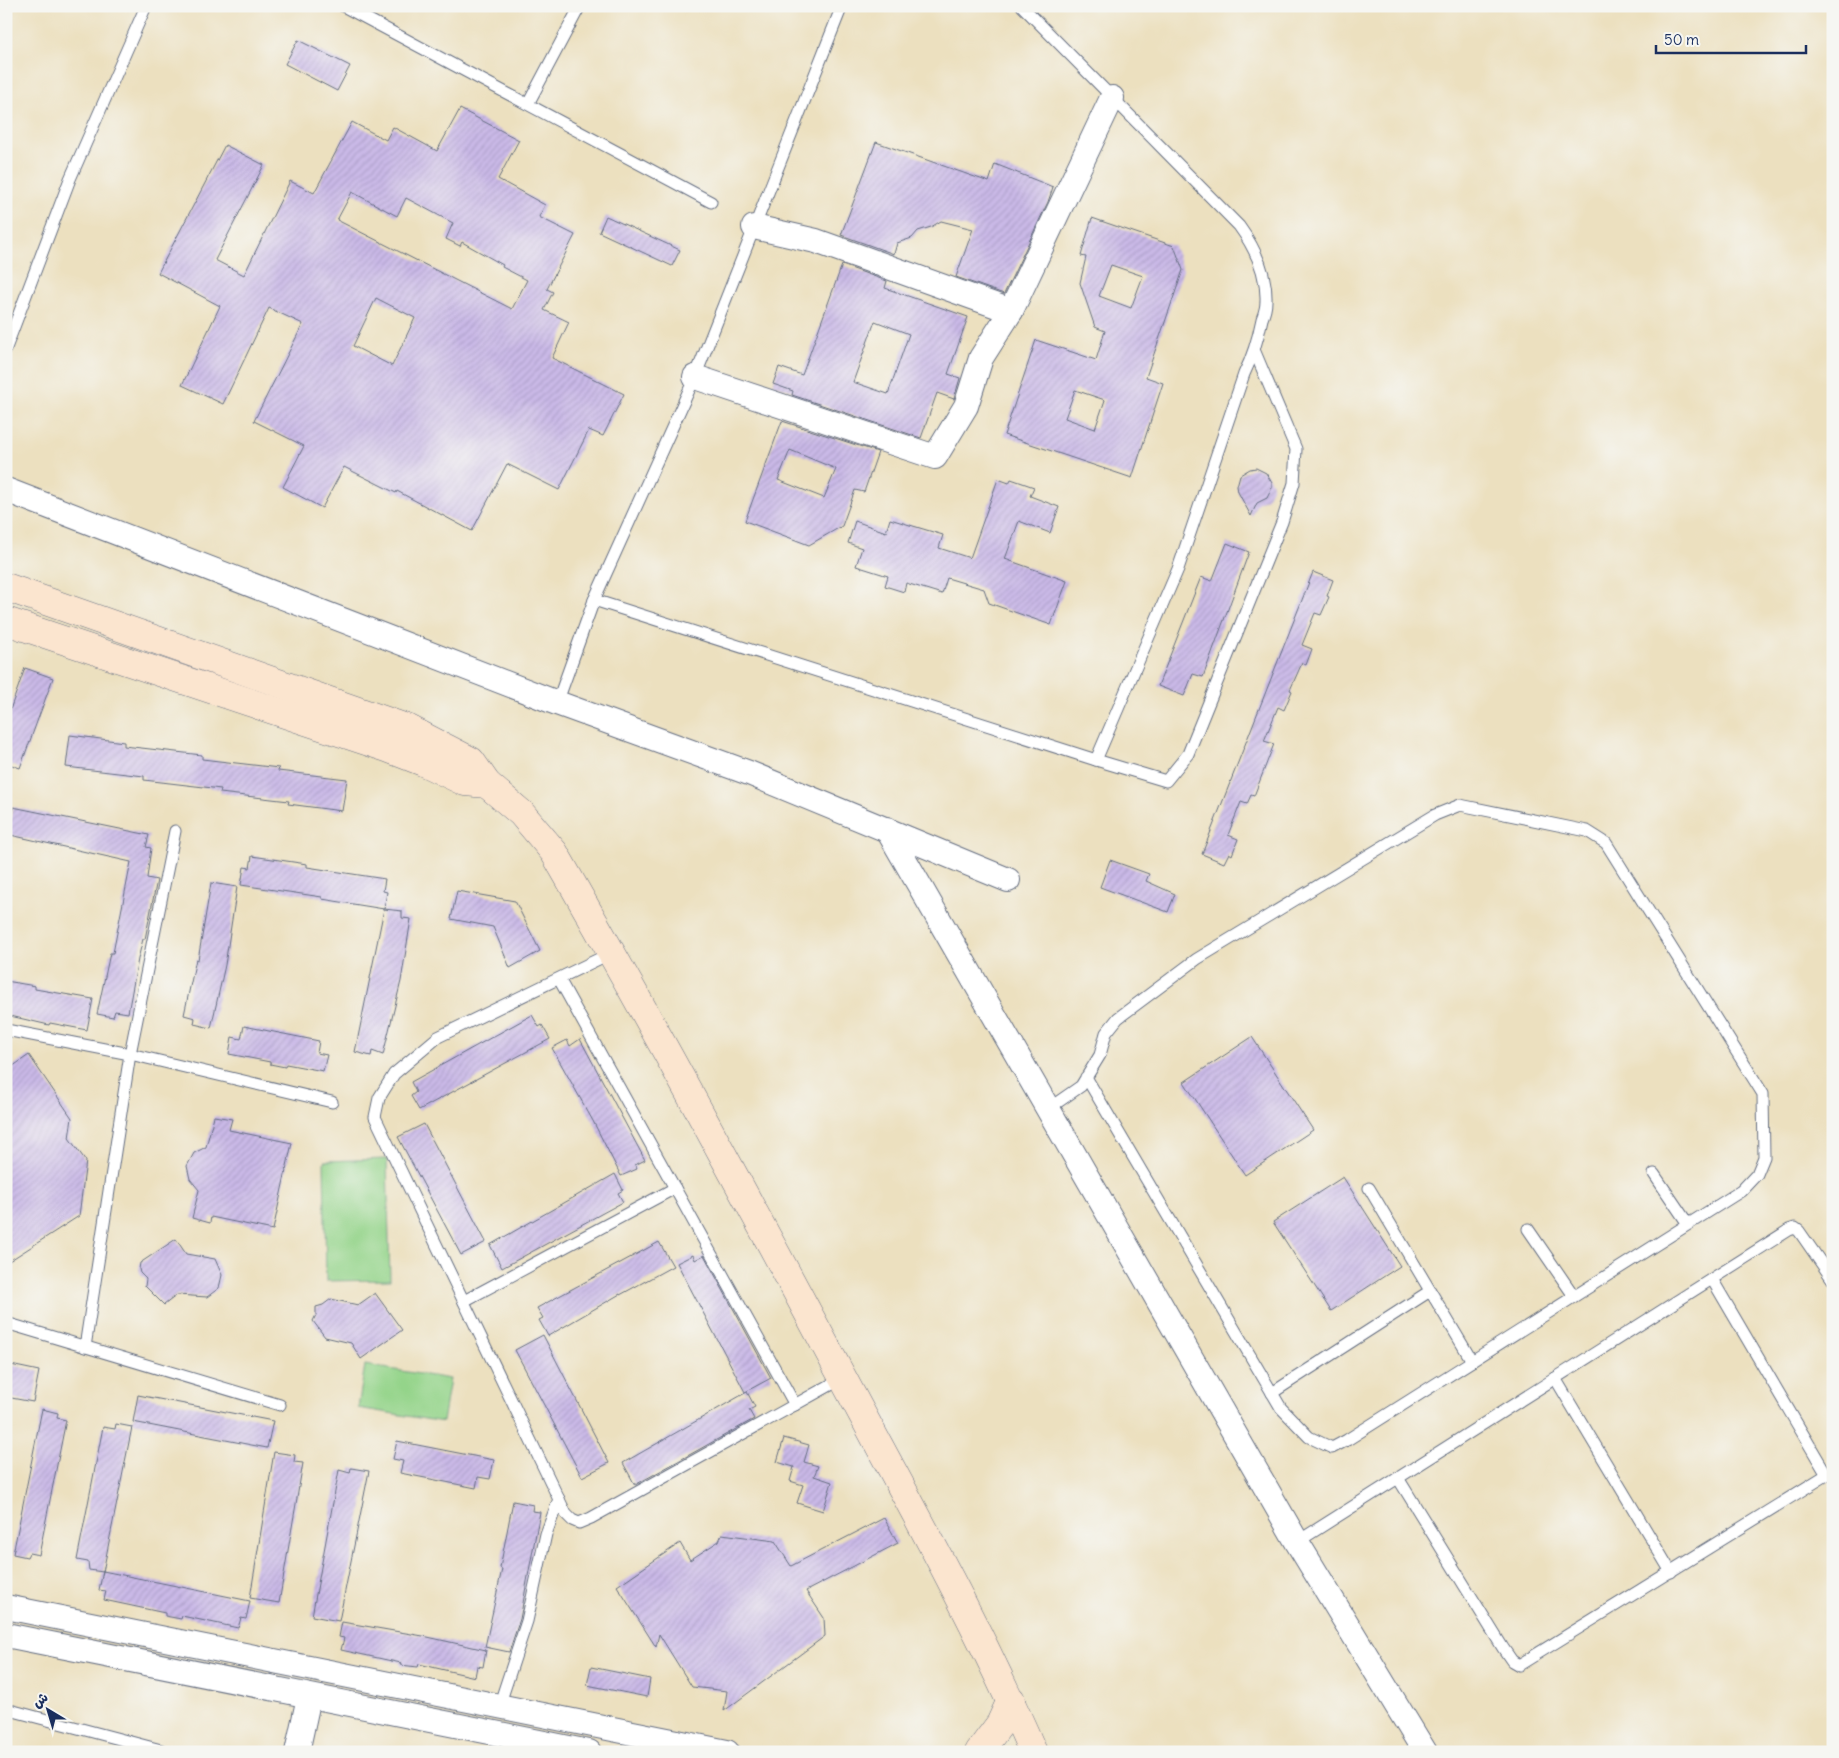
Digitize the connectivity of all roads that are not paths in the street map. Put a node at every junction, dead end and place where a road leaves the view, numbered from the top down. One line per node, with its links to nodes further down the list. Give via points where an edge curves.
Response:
1 (146, 6): 11 (lane, via 70,179)
2 (343, 6): 7 (lane)
3 (580, 6): 7 (lane)
4 (842, 6): 9 (lane)
5 (1022, 6): 6 (lane)
6 (1112, 98): 10 (street); 12 (lane, via 1239,226 1252,244 1263,278 1266,302)
7 (528, 104): 8 (lane)
8 (711, 202)
9 (754, 227): 10 (street, via 816,241); 13 (lane)
10 (1011, 311): 13 (street, via 981,358 966,406 935,456)
11 (6, 348)
12 (1254, 352): 19 (lane, via 1178,569); 19 (lane, via 1296,449 1294,483 1282,522 1188,754 1166,781)
13 (695, 377): 16 (lane)
14 (6, 490): 18 (street)
15 (6, 587): 20 (main road, via 409,729 471,761)
16 (594, 600): 18 (lane); 19 (lane)
17 (7, 624): 20 (main road, via 387,748 465,782)
18 (557, 703): 21 (street, via 749,773)
19 (1096, 760)
20 (487, 784): 24 (main road, via 521,813 554,852)
21 (888, 829): 23 (street); 30 (street)
22 (175, 831): 27 (lane)
23 (1008, 880)
24 (611, 953): 25 (lane); 44 (main road)
25 (559, 979): 32 (lane); 40 (lane, via 438,1037 394,1074 378,1098 375,1117)
26 (6, 1030): 27 (lane)
27 (130, 1054): 29 (lane); 42 (lane)
28 (1086, 1077): 30 (lane, via 1081,1086); 34 (lane, via 1100,1055 1106,1033 1118,1018 1189,965 1435,814 1460,805 1587,831 1606,843 1763,1094 1764,1156 1757,1174 1741,1190); 46 (lane)
29 (332, 1102)
30 (1048, 1109): 52 (street)
31 (1654, 1174): 34 (lane)
32 (675, 1188): 40 (lane); 48 (lane)
33 (1369, 1188): 38 (lane)
34 (1688, 1224): 39 (lane)
35 (1528, 1229): 39 (lane)
36 (1712, 1279): 37 (lane, via 1795,1228 1810,1244); 45 (lane); 49 (lane)
37 (1833, 1280)
38 (1430, 1291): 43 (lane); 46 (lane)
39 (1574, 1296): 43 (lane)
40 (464, 1301): 51 (lane)
41 (6, 1324): 42 (lane)
42 (85, 1347): 47 (lane)
43 (1472, 1361): 46 (lane, via 1332,1448 1309,1437 1281,1408)
44 (843, 1378): 48 (lane); 57 (main road)
45 (1555, 1378): 50 (lane); 53 (lane)
46 (1272, 1393)
47 (280, 1404)
48 (795, 1406): 51 (lane, via 579,1523 566,1514)
49 (1830, 1473): 53 (lane)
50 (1398, 1478): 52 (lane); 53 (lane, via 1516,1664 1523,1664)
51 (559, 1499): 58 (lane, via 546,1534 526,1621)
52 (1297, 1542): 66 (street)
53 (1671, 1572)
54 (6, 1607): 58 (street)
55 (6, 1635): 56 (street)
56 (309, 1697): 61 (street); 62 (street)
57 (1010, 1700): 64 (main road, via 1000,1724); 65 (main road)
58 (499, 1706): 63 (street)
59 (6, 1709): 60 (lane)
60 (163, 1752)
61 (298, 1752)
62 (589, 1752)
63 (727, 1752)
64 (979, 1752)
65 (1033, 1752)
66 (1425, 1752)

